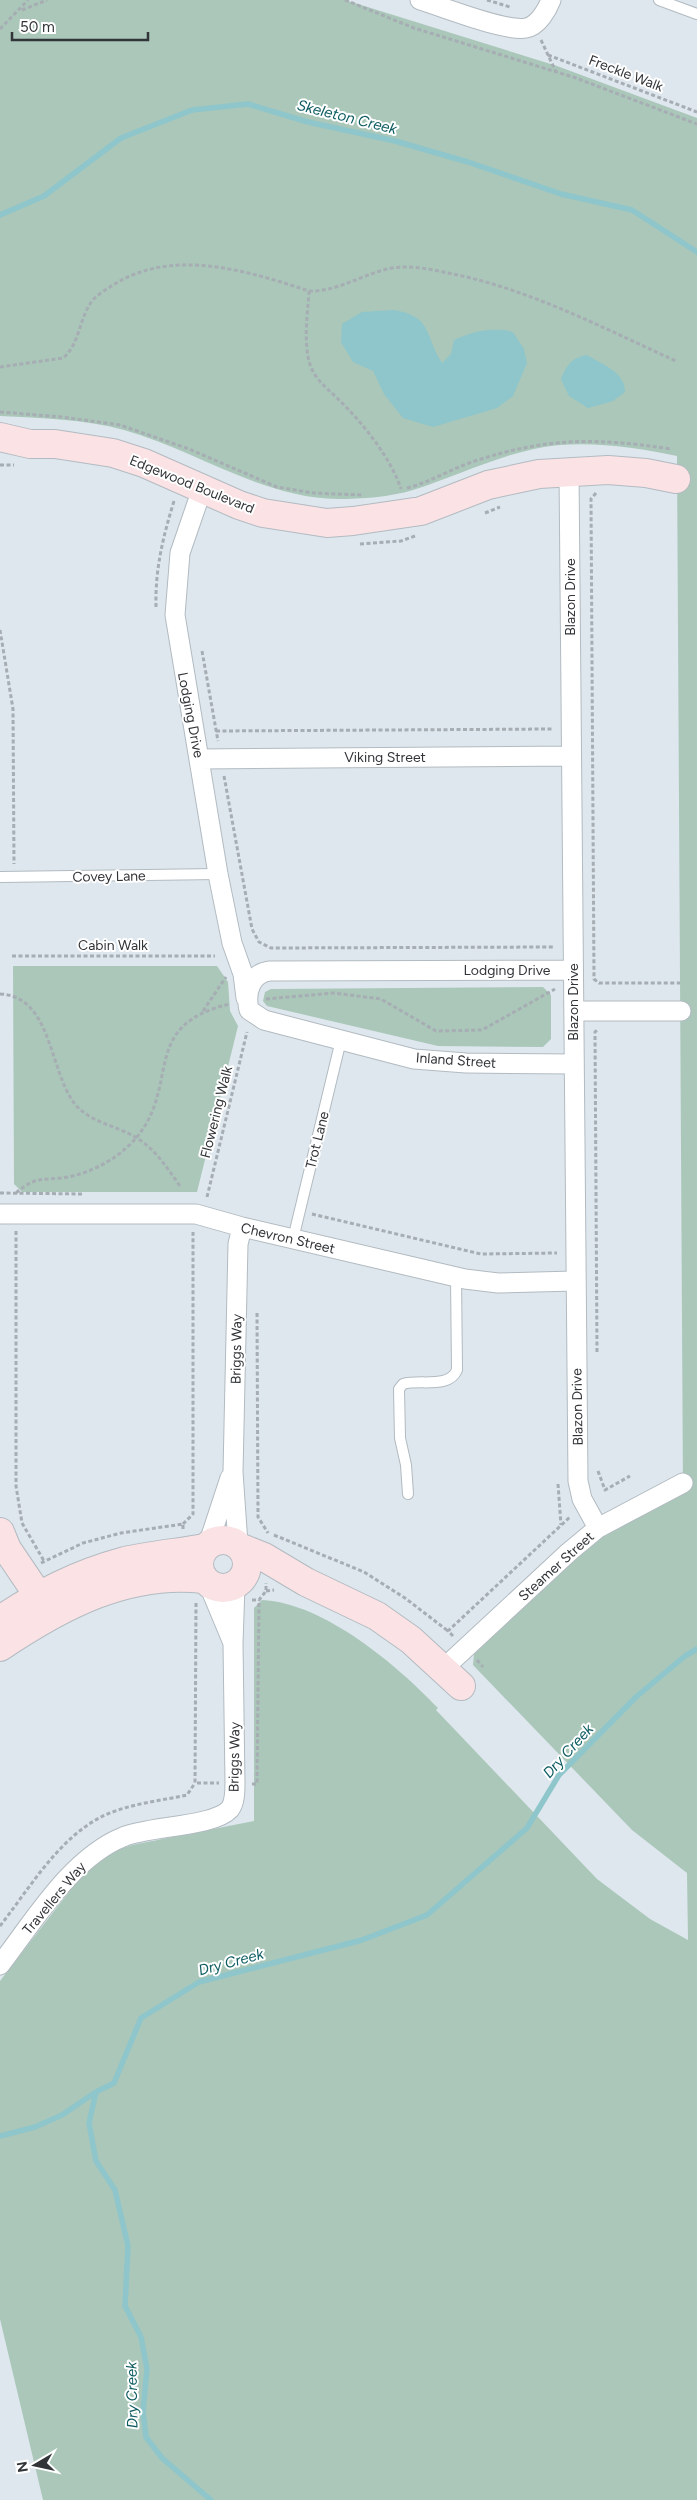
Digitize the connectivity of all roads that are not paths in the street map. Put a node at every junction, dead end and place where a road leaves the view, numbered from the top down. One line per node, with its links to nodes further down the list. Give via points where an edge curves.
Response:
1 (420, 0): 2 (street, via 506,27 527,28 538,22)
2 (551, 0)
3 (659, 0): 4 (lane)
4 (697, 14)
5 (0, 437): 6 (street, Edgewood Boulevard)
6 (16, 454): 9 (street, Edgewood Boulevard, via 64,445 113,453 144,463)
7 (569, 471): 8 (street, Edgewood Boulevard, via 646,473); 9 (street, Edgewood Boulevard, via 539,474 488,486 421,510 352,521 327,522 263,513); 10 (street, Blazon Drive)
8 (676, 479)
9 (199, 498): 11 (street, Lodging Drive, via 180,553 175,615)
10 (572, 756): 11 (street, Viking Street); 15 (street, Blazon Drive)
11 (199, 759): 12 (street, Lodging Drive)
12 (218, 874): 13 (lane, Covey Lane); 14 (street, Lodging Drive)
13 (0, 877)
14 (232, 943): 16 (street, Lodging Drive); 16 (street, Lodging Drive, via 243,959)
15 (573, 979): 16 (street, Lodging Drive); 17 (street, Blazon Drive)
16 (252, 989): 19 (street, Inland Street, via 250,1010 264,1020)
17 (574, 1011): 18 (street); 20 (street, Blazon Drive)
18 (681, 1011)
19 (341, 1040): 20 (street, Inland Street, via 414,1059); 23 (lane, Trot Lane)
20 (573, 1064): 25 (street, Blazon Drive)
21 (0, 1214): 22 (street, Chevron Street, via 196,1214)
22 (242, 1227): 23 (street, Chevron Street); 26 (street, Briggs Way, via 238,1244)
23 (293, 1239): 24 (street, Chevron Street)
24 (456, 1277): 25 (street, Chevron Street, via 498,1283); 28 (lane, via 454,1377 448,1381 410,1382 399,1389 400,1438)
25 (575, 1281): 29 (street, Blazon Drive, via 578,1481 582,1499)
26 (233, 1472): 31 (street, Briggs Way); 32 (street, Briggs Way)
27 (683, 1484): 29 (street, Steamer Street)
28 (408, 1494)
29 (598, 1528): 40 (street, Steamer Street, via 569,1552)
30 (0, 1532): 36 (street)
31 (206, 1546): 32 (street, via 223,1539); 33 (street, via 199,1563); 36 (street, via 90,1571)
32 (241, 1547): 34 (street); 35 (street, via 248,1563)
33 (206, 1581): 35 (street, via 221,1588); 38 (street, Briggs Way); 39 (street, via 187,1577 160,1578 106,1590 50,1615)
34 (306, 1582): 35 (street, via 262,1579); 40 (street, via 377,1616 411,1640)
35 (237, 1584): 38 (street, Briggs Way)
36 (38, 1595): 37 (street)
37 (0, 1620)
38 (233, 1644): 41 (street, Briggs Way, via 235,1783)
39 (0, 1647)
40 (452, 1678)
41 (230, 1809): 42 (street, Travellers Way, via 210,1819 124,1836 92,1854 72,1872)
42 (0, 1965)

